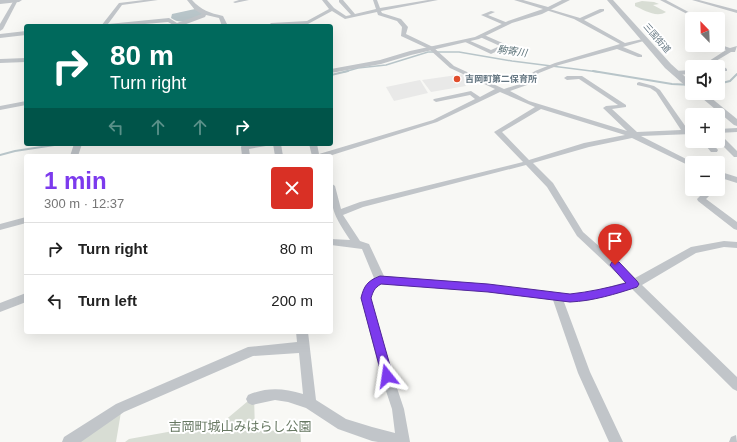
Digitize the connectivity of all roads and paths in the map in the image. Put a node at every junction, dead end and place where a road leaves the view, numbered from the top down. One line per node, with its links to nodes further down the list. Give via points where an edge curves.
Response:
1 (18, 0): 14 (street); 38 (street)
2 (156, 0): 15 (street)
3 (190, 0): 28 (street, via 197,9)
4 (247, 0): 16 (street)
5 (324, 0): 20 (street)
6 (375, 0): 22 (street)
7 (436, 0): 22 (street)
8 (517, 0): 21 (street)
9 (566, 0): 21 (street)
10 (610, 0): 42 (street, 三国街道)
11 (662, 0): 24 (street)
12 (694, 0): 17 (street)
13 (341, 1): 29 (street)
14 (0, 2)
15 (120, 2): 31 (street)
16 (235, 2)
17 (704, 3): 18 (street); 27 (street)
18 (696, 6)
19 (688, 8): 24 (street)
20 (332, 9): 29 (street, via 345,18); 36 (street, via 308,22)
21 (548, 9): 30 (street); 37 (street, via 540,14)
22 (378, 10): 29 (street); 48 (street, via 380,14 401,22 405,27 403,36)
23 (602, 10): 30 (street)
24 (681, 10): 26 (street)
25 (494, 12): 37 (street, via 483,16)
26 (685, 12)
27 (737, 12)
28 (205, 13): 34 (street); 35 (street, via 221,17)
29 (353, 16)
30 (580, 20): 44 (street)
31 (106, 24)
32 (126, 24): 33 (street, via 169,20)
33 (174, 24)
34 (182, 24)
35 (224, 24)
36 (283, 24)
37 (506, 24): 41 (street)
38 (0, 29)
39 (24, 34): 40 (street)
40 (0, 36)
41 (482, 36): 43 (street); 43 (street, via 506,46 491,52)
42 (645, 39): 44 (street); 57 (street, 三国街道)
43 (466, 41): 48 (street)
44 (625, 45): 45 (street)
45 (618, 46): 51 (street); 61 (street, via 555,65 537,72 525,84)
46 (725, 48): 49 (street)
47 (737, 48): 49 (street)
48 (432, 49): 55 (street); 61 (street, via 452,67)
49 (730, 50): 50 (street); 53 (street)
50 (737, 54)
51 (640, 56)
52 (24, 60): 54 (street)
53 (714, 60)
54 (0, 62)
55 (333, 71)
56 (685, 72): 57 (street)
57 (674, 73): 59 (street, 三国街道)
58 (567, 78): 73 (street, via 580,77 624,106 606,108 635,134)
59 (685, 82)
60 (639, 84): 69 (street, via 658,92)
61 (503, 90): 62 (street); 66 (street)
62 (479, 99): 63 (street, via 471,93); 77 (street, via 435,121)
63 (436, 100)
64 (709, 100): 68 (street)
65 (24, 103): 67 (street)
66 (541, 106): 73 (street); 80 (street, via 498,132)
67 (0, 108)
68 (737, 123)
69 (685, 127)
70 (737, 130): 71 (street)
71 (725, 131)
72 (685, 132): 73 (street)
73 (633, 135): 79 (street); 80 (street, via 587,145)
74 (725, 144): 78 (street)
75 (252, 146): 76 (street, via 245,147)
76 (246, 154)
77 (328, 154)
78 (737, 155)
79 (685, 161)
80 (529, 163): 85 (street, via 360,205); 93 (street, via 550,185 580,234)
81 (725, 177): 82 (street)
82 (737, 180)
83 (333, 194): 85 (street)
84 (704, 196): 88 (street, via 701,199)
85 (338, 214): 90 (street)
86 (24, 221): 87 (street)
87 (0, 227)
88 (737, 228)
89 (333, 242): 90 (street)
90 (357, 244): 92 (street, via 366,246)
91 (737, 245): 93 (street, via 724,244 694,250)
92 (380, 280): 94 (street); 102 (street, via 369,287 366,298 398,409)
93 (634, 284): 94 (street, via 587,297); 99 (street)
94 (557, 296): 104 (street, via 584,373)
95 (24, 298): 96 (street)
96 (0, 308)
97 (302, 334): 98 (street)
98 (304, 348): 101 (street); 103 (street, via 252,350 120,408)
99 (737, 385)
100 (252, 399): 101 (street, via 275,393)
101 (310, 403): 102 (street, via 343,424)
102 (402, 441)
103 (69, 442)
104 (616, 442)

